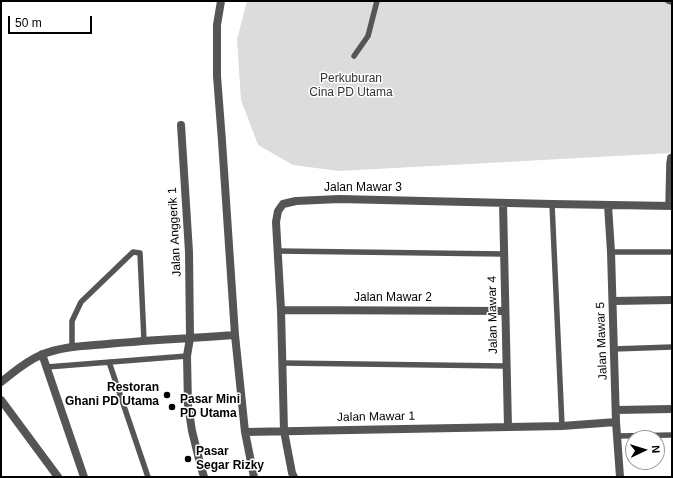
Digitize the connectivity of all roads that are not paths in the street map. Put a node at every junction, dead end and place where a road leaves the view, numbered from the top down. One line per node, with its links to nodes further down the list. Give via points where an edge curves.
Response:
1 (220, 1): 20 (street, via 217,25 217,76)
2 (377, 1): 5 (lane, via 368,36)
3 (668, 1): 4 (lane)
4 (672, 2)
5 (354, 56)
6 (181, 125): 21 (street, Jalan Anggerik 1, via 189,252)
7 (672, 156): 11 (lane, via 669,163)
8 (503, 203): 9 (street, Jalan Mawar 3); 12 (street, Jalan Mawar 3, via 340,199 296,201 283,204 278,211); 15 (street, Jalan Mawar 4)
9 (552, 204): 10 (street, Jalan Mawar 3); 37 (lane)
10 (608, 205): 11 (street, Jalan Mawar 3); 13 (street, Jalan Mawar 5)
11 (670, 206)
12 (278, 251): 15 (lane); 18 (street, Jalan Mawar 3)
13 (611, 252): 14 (lane); 17 (street, Jalan Mawar 5)
14 (672, 252)
15 (504, 254): 19 (street, Jalan Mawar 4)
16 (672, 300): 17 (street)
17 (613, 301): 25 (street, Jalan Mawar 5)
18 (281, 310): 19 (street, Jalan Mawar 2); 29 (street, Jalan Mawar 3)
19 (505, 311): 31 (street, Jalan Mawar 4)
20 (235, 335): 21 (street); 40 (street)
21 (190, 338): 22 (street); 27 (street, Jalan Anggerik 1)
22 (144, 341): 23 (street); 23 (lane, via 140,253 133,252 81,302 72,321)
23 (72, 347): 26 (street)
24 (672, 347): 25 (lane)
25 (614, 349): 35 (street, Jalan Mawar 5)
26 (42, 354): 30 (street); 32 (street)
27 (188, 356): 28 (lane); 46 (street, Jalan Anggerik 1, via 188,405)
28 (109, 362): 30 (lane); 45 (lane)
29 (283, 363): 31 (lane); 39 (street, Jalan Mawar 3)
30 (47, 366): 44 (street)
31 (506, 366): 38 (street, Jalan Mawar 4)
32 (1, 382)
33 (1, 400): 43 (street)
34 (672, 409): 35 (street)
35 (616, 410): 36 (street, Jalan Mawar 5)
36 (616, 422): 37 (street, Jalan Mawar 1); 41 (street, Jalan Mawar 5)
37 (562, 426): 38 (street, Jalan Mawar 1)
38 (508, 427): 39 (street, Jalan Mawar 1)
39 (284, 431): 40 (street, Jalan Mawar 1); 48 (street, Jalan Mawar 3)
40 (245, 432): 47 (street)
41 (618, 436): 42 (lane); 49 (street, Jalan Mawar 5)
42 (672, 436)
43 (58, 477)
44 (84, 477)
45 (148, 477)
46 (204, 477)
47 (254, 477)
48 (294, 477)
49 (620, 477)

